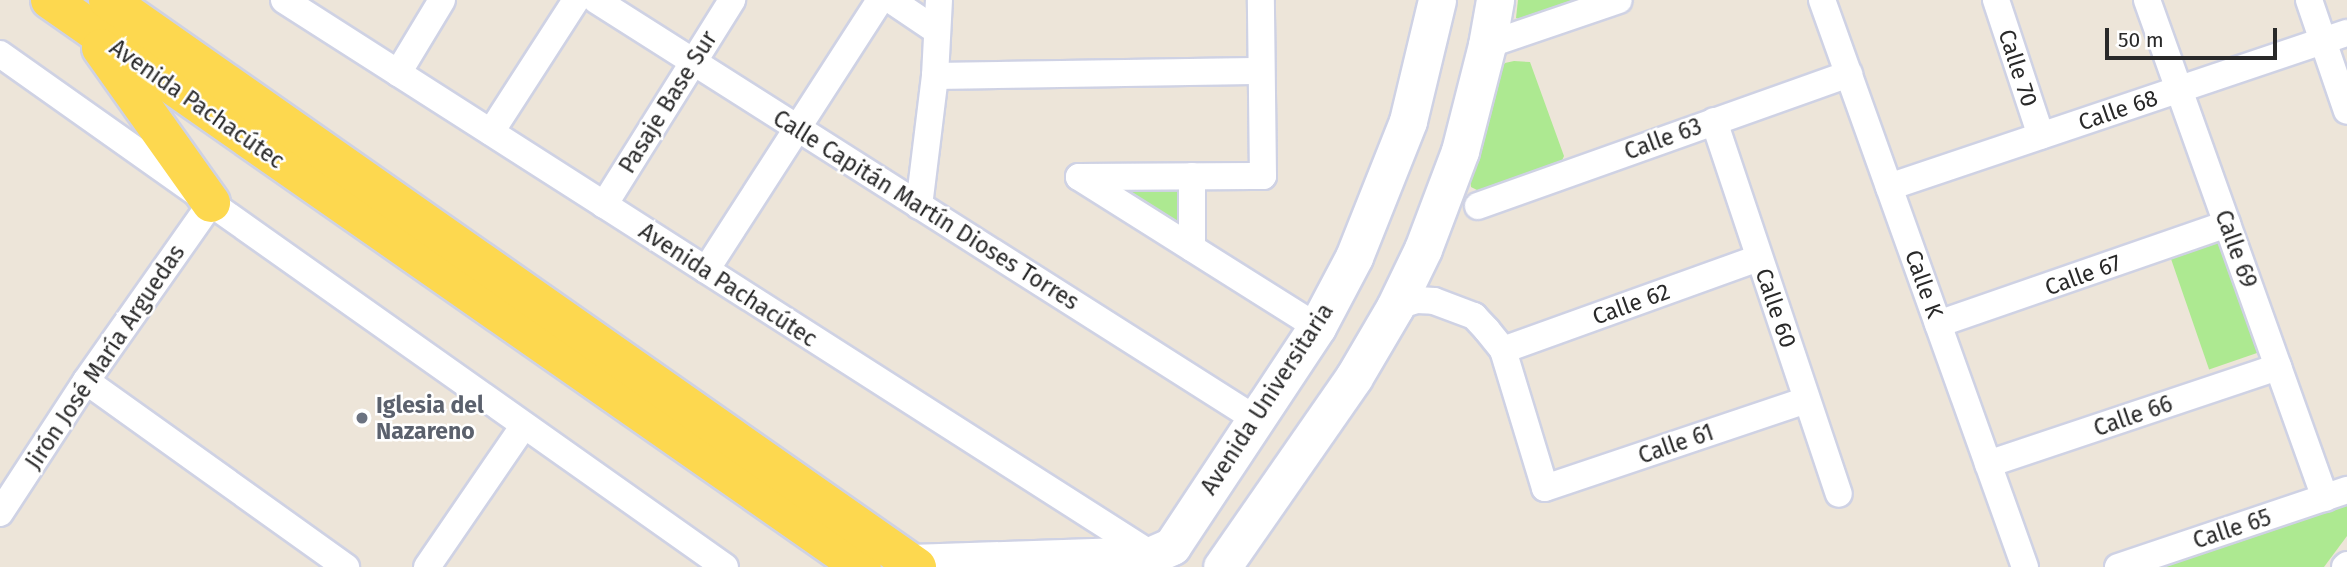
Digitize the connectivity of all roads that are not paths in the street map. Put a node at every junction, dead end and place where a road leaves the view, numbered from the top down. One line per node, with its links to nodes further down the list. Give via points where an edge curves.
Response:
1 (50, 0): 18 (main road, Avenida Pachacútec)
2 (284, 0): 25 (street, Avenida Pachacútec)
3 (442, 0): 25 (street)
4 (576, 0): 32 (street)
5 (596, 0): 23 (street, Calle Capitán Martín Dioses Torres)
6 (732, 0): 23 (street, Pasaje Base Sur)
7 (880, 0): 31 (street)
8 (891, 0): 19 (street)
9 (939, 0): 19 (street)
10 (1261, 0): 24 (street)
11 (1437, 0): 46 (street, Avenida Universitaria, via 1408,121 1390,173)
12 (1494, 0): 21 (street)
13 (1619, 0): 21 (street)
14 (1822, 0): 26 (street, Calle K)
15 (1996, 0): 33 (street, Calle 70)
16 (2147, 0): 28 (street, Calle 69)
17 (2309, 0): 20 (street)
18 (97, 13): 36 (main road); 58 (main road, Avenida Pachacútec); 62 (main road, Avenida Pachacútec)
19 (937, 31): 27 (street)
20 (2335, 37): 28 (street, Calle 68); 29 (street)
21 (1488, 45): 44 (street, via 1443,198)
22 (0, 54): 36 (street)
23 (693, 62): 31 (street, Calle Capitán Martín Dioses Torres); 37 (street, Pasaje Base Sur)
24 (1261, 71): 27 (street); 34 (street, via 1263,176)
25 (398, 73): 32 (street, Avenida Pachacútec)
26 (1849, 74): 30 (street, Calle 63); 35 (street, Calle K)
27 (935, 76): 38 (street)
28 (2179, 89): 33 (street, Calle 68); 40 (street, Calle 69)
29 (2347, 111)
30 (1714, 121): 39 (street, Calle 63); 42 (street, Calle 60)
31 (797, 128): 38 (street, Calle Capitán Martín Dioses Torres); 43 (street)
32 (491, 132): 37 (street, Avenida Pachacútec)
33 (2041, 136): 35 (street, Calle 68)
34 (1192, 176): 41 (street); 41 (street, via 1079,177)
35 (1889, 187): 45 (street, Calle K)
36 (211, 202): 49 (street, Jirón José María Arguedas); 52 (street)
37 (604, 205): 43 (street, Avenida Pachacútec)
38 (919, 206): 51 (street, Calle Capitán Martín Dioses Torres)
39 (1478, 206)
40 (2227, 224): 45 (street, Calle 67); 48 (street, Calle 69)
41 (1192, 248): 46 (street)
42 (1759, 258): 47 (street, Calle 62); 50 (street, Calle 60)
43 (706, 270): 57 (street, Avenida Pachacútec)
44 (1395, 307): 47 (street, via 1417,300 1454,307 1474,316); 63 (street, via 1354,377)
45 (1938, 324): 53 (street, Calle K)
46 (1317, 327): 51 (street, Avenida Universitaria)
47 (1503, 350): 50 (street, Calle 61, via 1545,488)
48 (2278, 367): 53 (street, Calle 66); 55 (street, Calle 69)
49 (86, 381): 56 (street, Jirón José María Arguedas); 59 (street)
50 (1807, 400): 54 (street, Calle 60)
51 (1257, 421): 57 (street, Avenida Universitaria)
52 (523, 427): 60 (street); 61 (street)
53 (1988, 464): 64 (street, Calle K)
54 (1839, 494)
55 (2336, 494): 65 (street, Calle 65)
56 (0, 513)
57 (1163, 561): 58 (street)
58 (914, 565)
59 (346, 567)
60 (427, 567)
61 (725, 567)
62 (862, 567)
63 (1222, 567)
64 (2025, 567)
65 (2118, 567)

